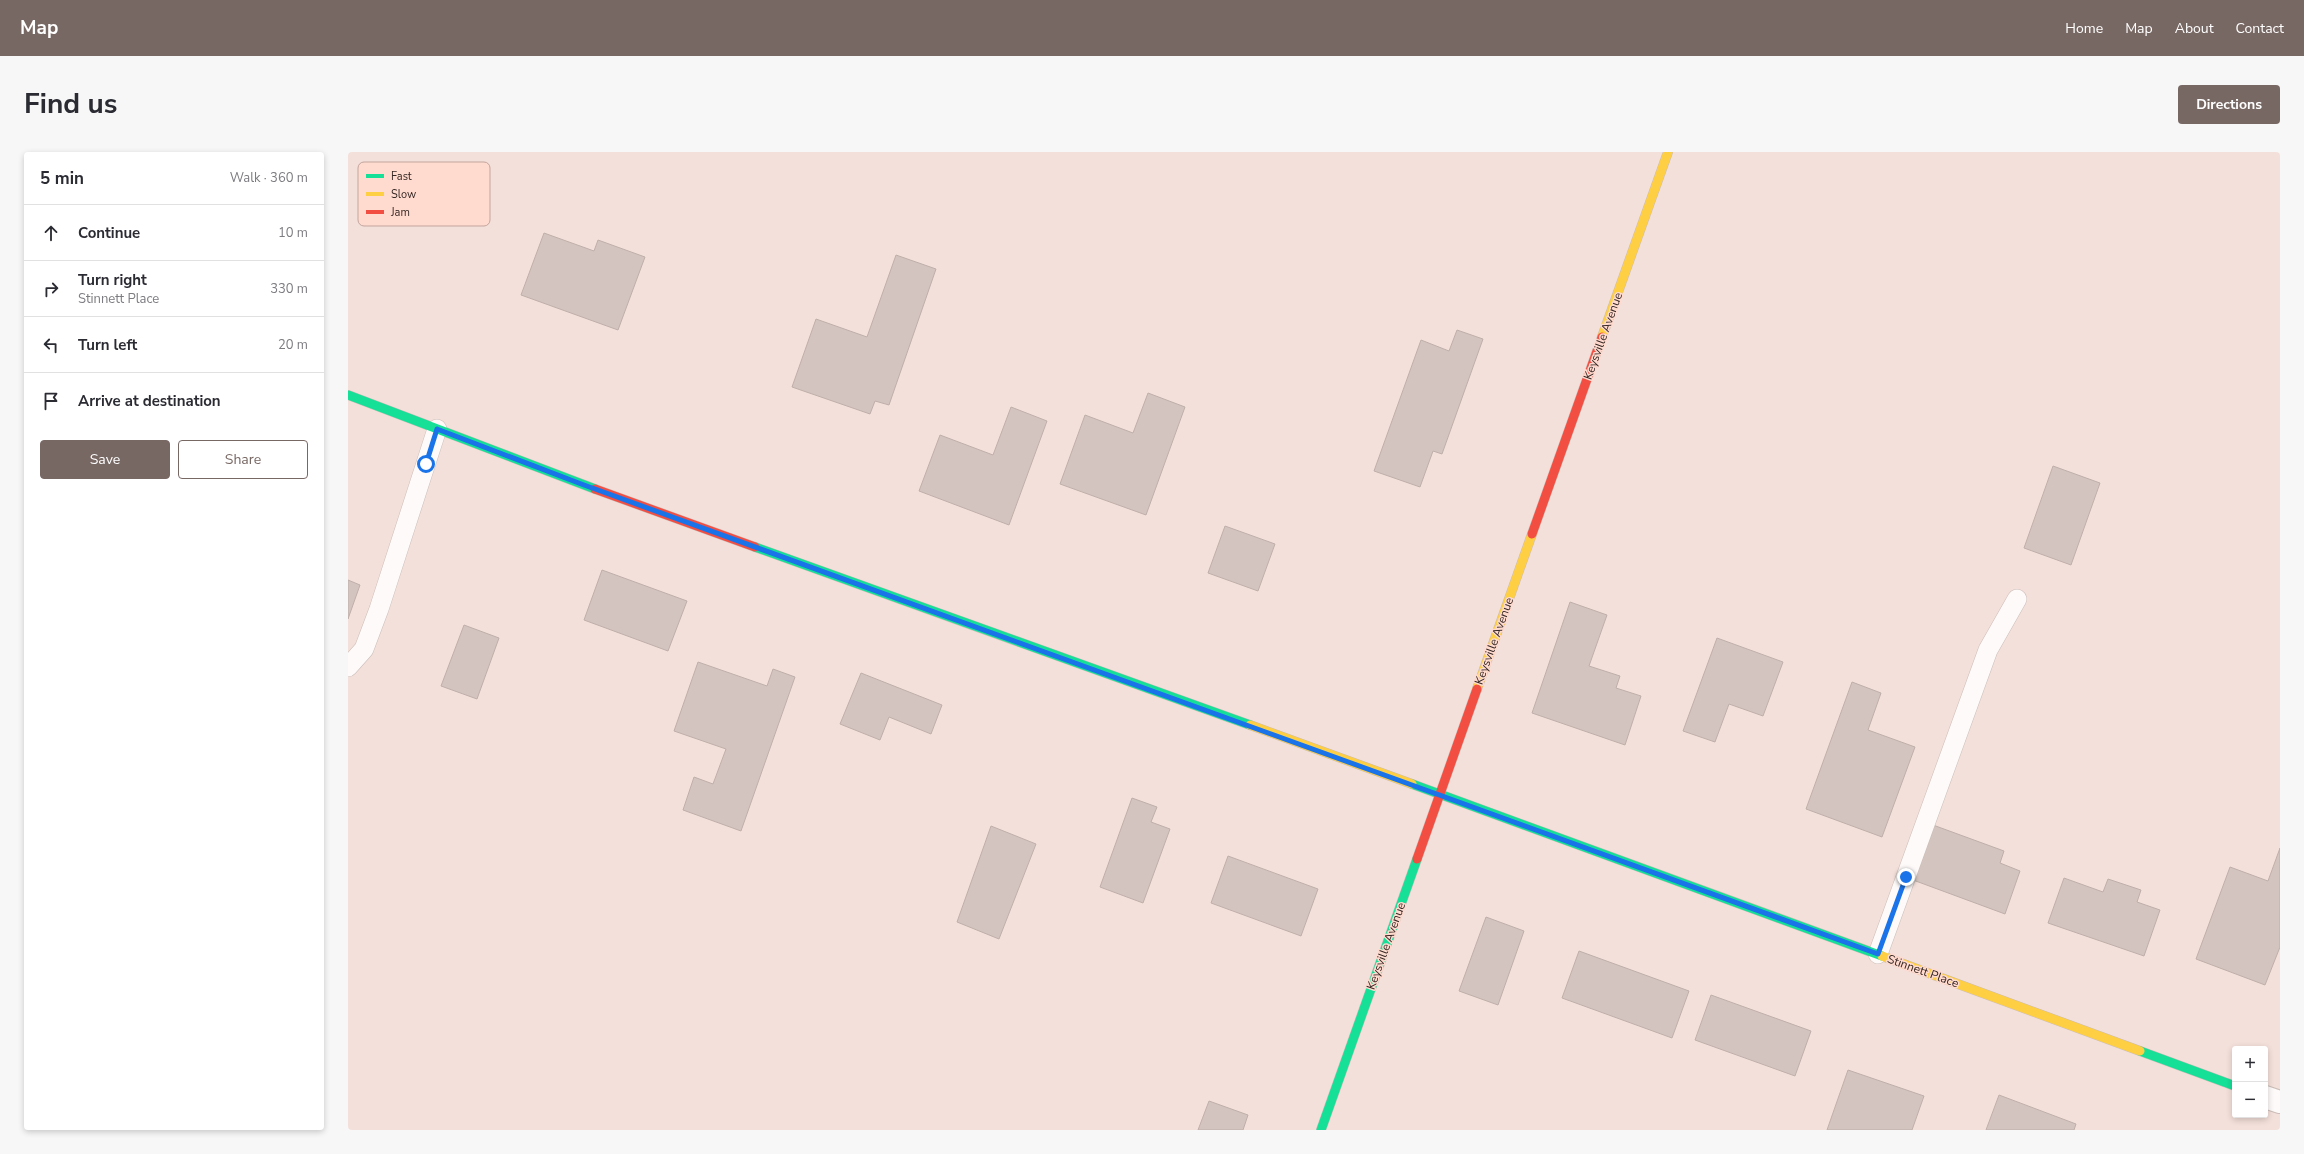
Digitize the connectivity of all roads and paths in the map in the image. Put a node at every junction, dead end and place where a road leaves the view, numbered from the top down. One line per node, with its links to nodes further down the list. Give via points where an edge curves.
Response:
1 (1668, 152): 6 (street, Keysville Avenue)
2 (348, 395): 3 (street, Stinnett Place)
3 (437, 429): 5 (lane, via 379,609 364,649); 6 (street, Stinnett Place, via 584,485)
4 (2017, 599): 7 (lane, via 1988,650)
5 (348, 667)
6 (1440, 794): 7 (street, Stinnett Place); 11 (street, Keysville Avenue)
7 (1878, 954): 8 (street, Stinnett Place)
8 (2232, 1085)
9 (2268, 1098): 10 (street)
10 (2280, 1102)
11 (1321, 1130)

